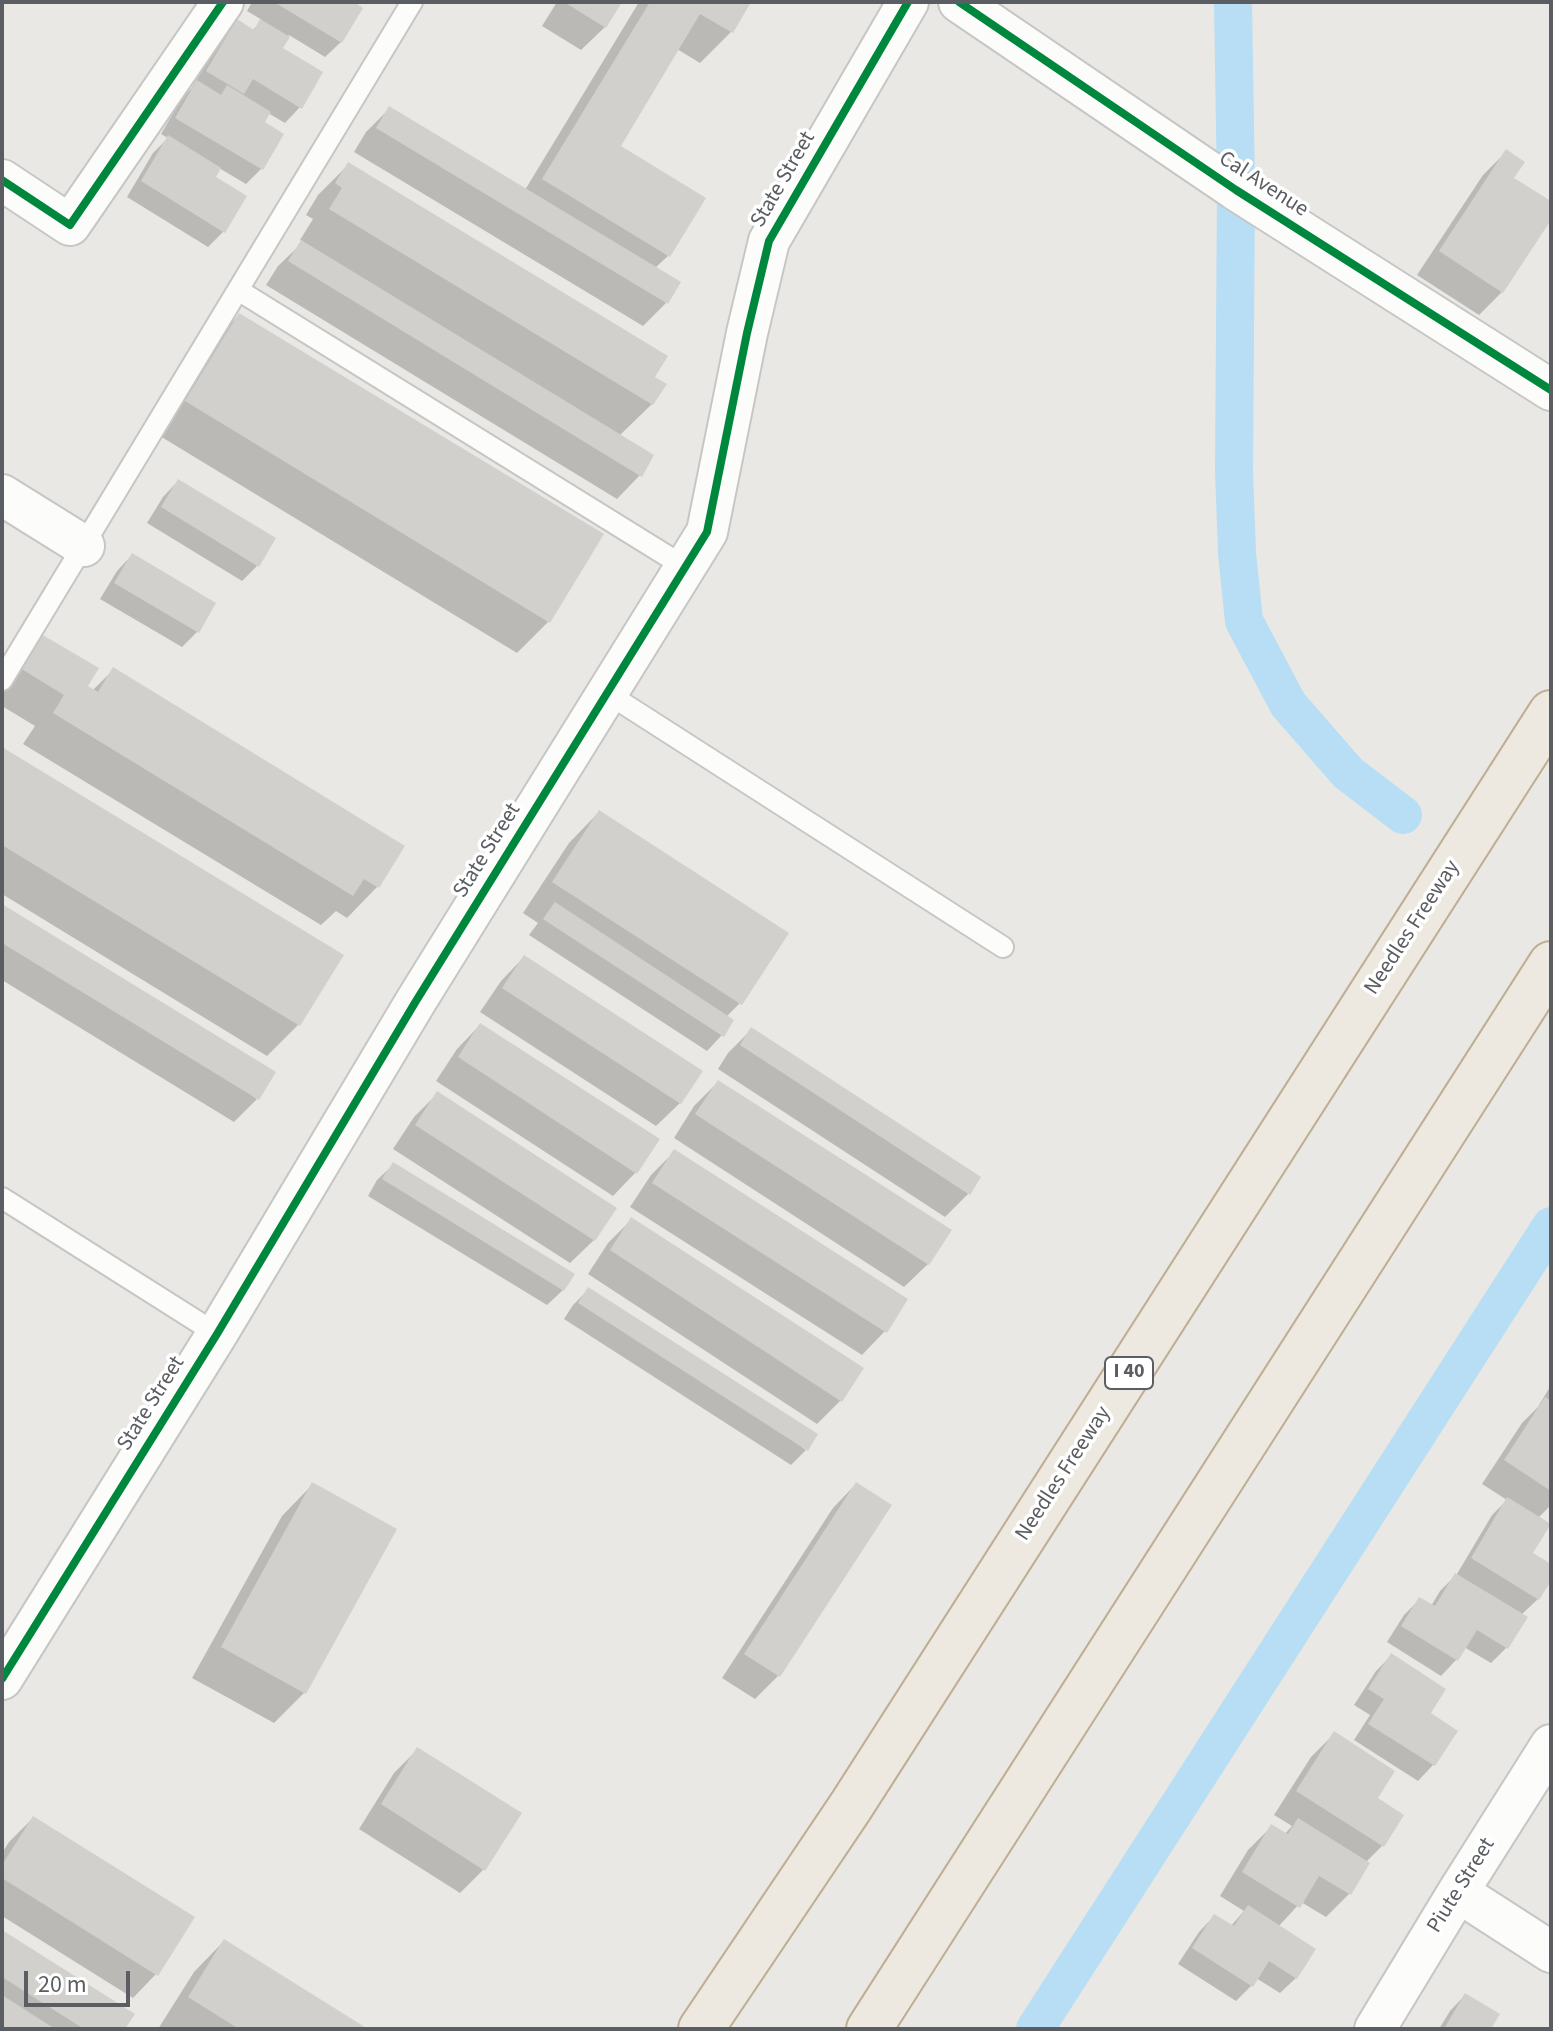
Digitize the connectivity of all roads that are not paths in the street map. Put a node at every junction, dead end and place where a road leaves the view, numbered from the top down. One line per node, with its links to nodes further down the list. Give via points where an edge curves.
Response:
1 (223, 2): 5 (street, via 70,225)
2 (412, 2): 6 (lane)
3 (908, 2): 10 (street, State Street, via 769,241 707,532)
4 (959, 2): 7 (street, Cal Avenue, via 1236,190)
5 (2, 180)
6 (238, 290): 9 (lane); 10 (lane)
7 (1551, 390)
8 (2, 495): 9 (street)
9 (84, 546): 11 (lane)
10 (685, 567): 12 (street, State Street)
11 (2, 680)
12 (607, 693): 14 (lane); 17 (street, State Street)
13 (1551, 713): 22 (highway, Needles Freeway / I 40, via 851,1806)
14 (1003, 947)
15 (1551, 964): 23 (highway)
16 (2, 1198): 17 (lane)
17 (217, 1334): 18 (street, State Street)
18 (2, 1679)
19 (1551, 1745): 20 (street, Piute Street)
20 (1458, 1892): 21 (street); 24 (street, Piute Street)
21 (1551, 1952)
22 (701, 2029)
23 (869, 2029)
24 (1375, 2029)

